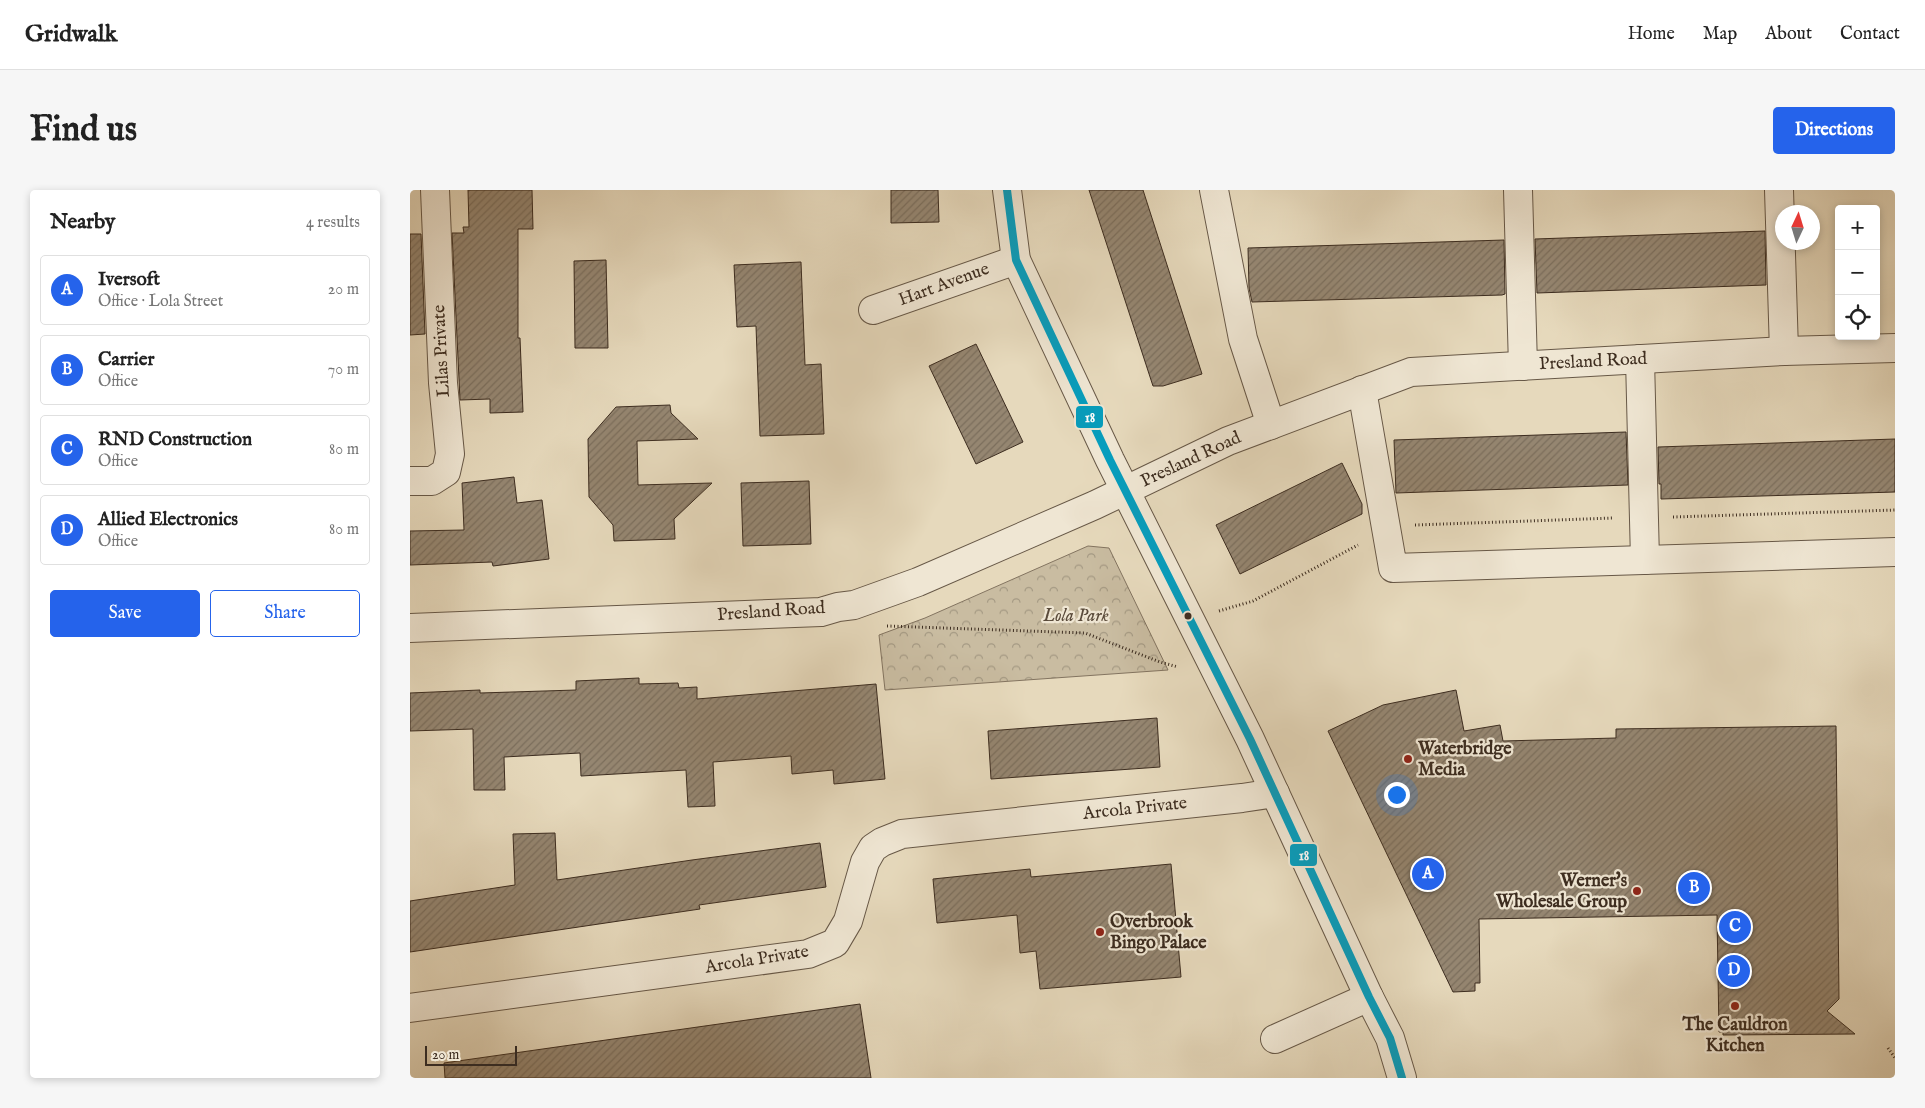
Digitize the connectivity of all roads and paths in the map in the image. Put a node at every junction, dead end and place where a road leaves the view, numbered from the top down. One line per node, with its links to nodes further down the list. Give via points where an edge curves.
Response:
1 (435, 190): 14 (street, Lilas Private, via 443,383 450,454 446,472 432,481)
2 (1007, 190): 6 (street)
3 (1214, 190): 13 (street, via 1243,339)
4 (1518, 190): 11 (street)
5 (1779, 190): 9 (street)
6 (1016, 260): 7 (street, Hart Avenue); 15 (street)
7 (873, 310)
8 (1895, 348): 9 (street, Presland Road)
9 (1784, 351): 10 (street, Presland Road)
10 (1640, 359): 11 (street, Presland Road); 17 (street)
11 (1523, 366): 12 (street, Presland Road, via 1411,372)
12 (1362, 390): 13 (street, Presland Road); 17 (street, via 1393,568)
13 (1271, 425): 15 (street, Presland Road, via 1228,441)
14 (410, 481)
15 (1126, 491): 18 (street, Presland Road, via 918,582); 21 (street)
16 (1895, 552): 17 (street)
17 (1645, 560)
18 (854, 605): 19 (street, Presland Road, via 821,612); 20 (path, via 883,626 1085,633)
19 (410, 628)
20 (1178, 666)
21 (1275, 793): 22 (street); 23 (street, Arcola Private, via 902,834 874,848 865,862 848,921 834,943 808,954)
22 (1369, 997): 24 (street); 27 (street, via 1390,1038)
23 (410, 1008)
24 (1275, 1039)
25 (1888, 1048): 26 (path)
26 (1895, 1058)
27 (1402, 1078)

